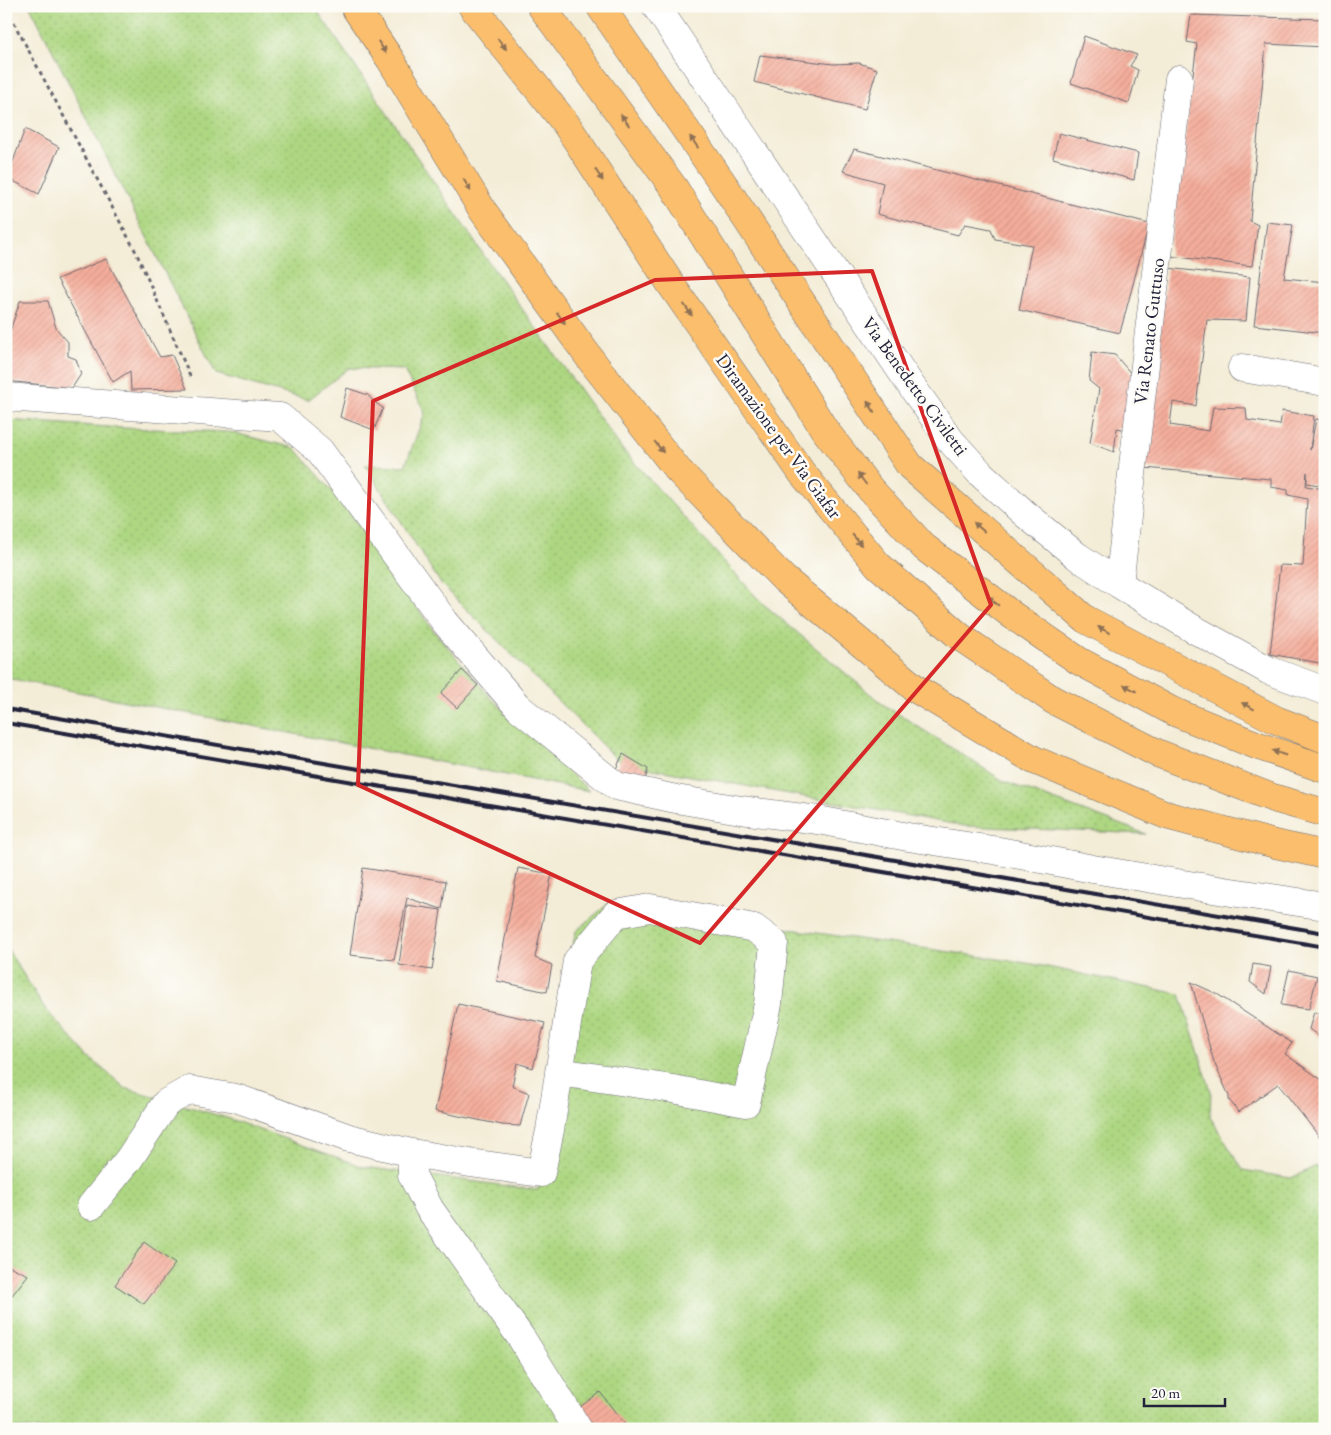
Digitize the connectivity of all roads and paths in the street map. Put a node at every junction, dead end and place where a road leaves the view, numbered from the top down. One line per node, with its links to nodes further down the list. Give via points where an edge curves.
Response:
1 (354, 6): 17 (highway, one-way to 17, via 482,211 594,364 677,469 784,579 916,688 1034,760 1169,816)
2 (472, 6): 16 (highway, Diramazione per Via Giafar, one-way to 16, via 566,124 672,286 802,472 878,565 959,636 1053,700 1157,753 1273,798)
3 (542, 6): 15 (highway, one-way to 3, via 1172,711 1078,661 924,547 871,490 824,429 674,188)
4 (600, 6): 14 (highway, one-way to 4, via 1276,720 1085,620 910,466 722,182)
5 (656, 6): 12 (street, Via Benedetto Civiletti, via 951,441 980,474 1024,513 1077,556)
6 (6, 8): 9 (path, via 136,252)
7 (1179, 79): 12 (street, Via Renato Guttuso)
8 (1242, 368): 10 (street)
9 (191, 378)
10 (1325, 382)
11 (6, 397): 18 (street, via 280,417 320,451 445,622 518,707 616,786 740,810 818,820)
12 (1119, 584): 13 (street, Via Benedetto Civiletti, via 1268,670)
13 (1325, 691)
14 (1325, 739)
15 (1325, 769)
16 (1325, 813)
17 (1325, 855)
18 (1325, 906)
19 (559, 1072): 19 (street, via 577,961 616,914 650,908 754,928 774,943 768,1004 746,1103); 20 (street, via 540,1172)
20 (412, 1152): 21 (street, via 349,1138 236,1098 189,1090 166,1103 129,1159); 22 (street, via 412,1175 429,1208 522,1339)
21 (91, 1206)
22 (578, 1429)

